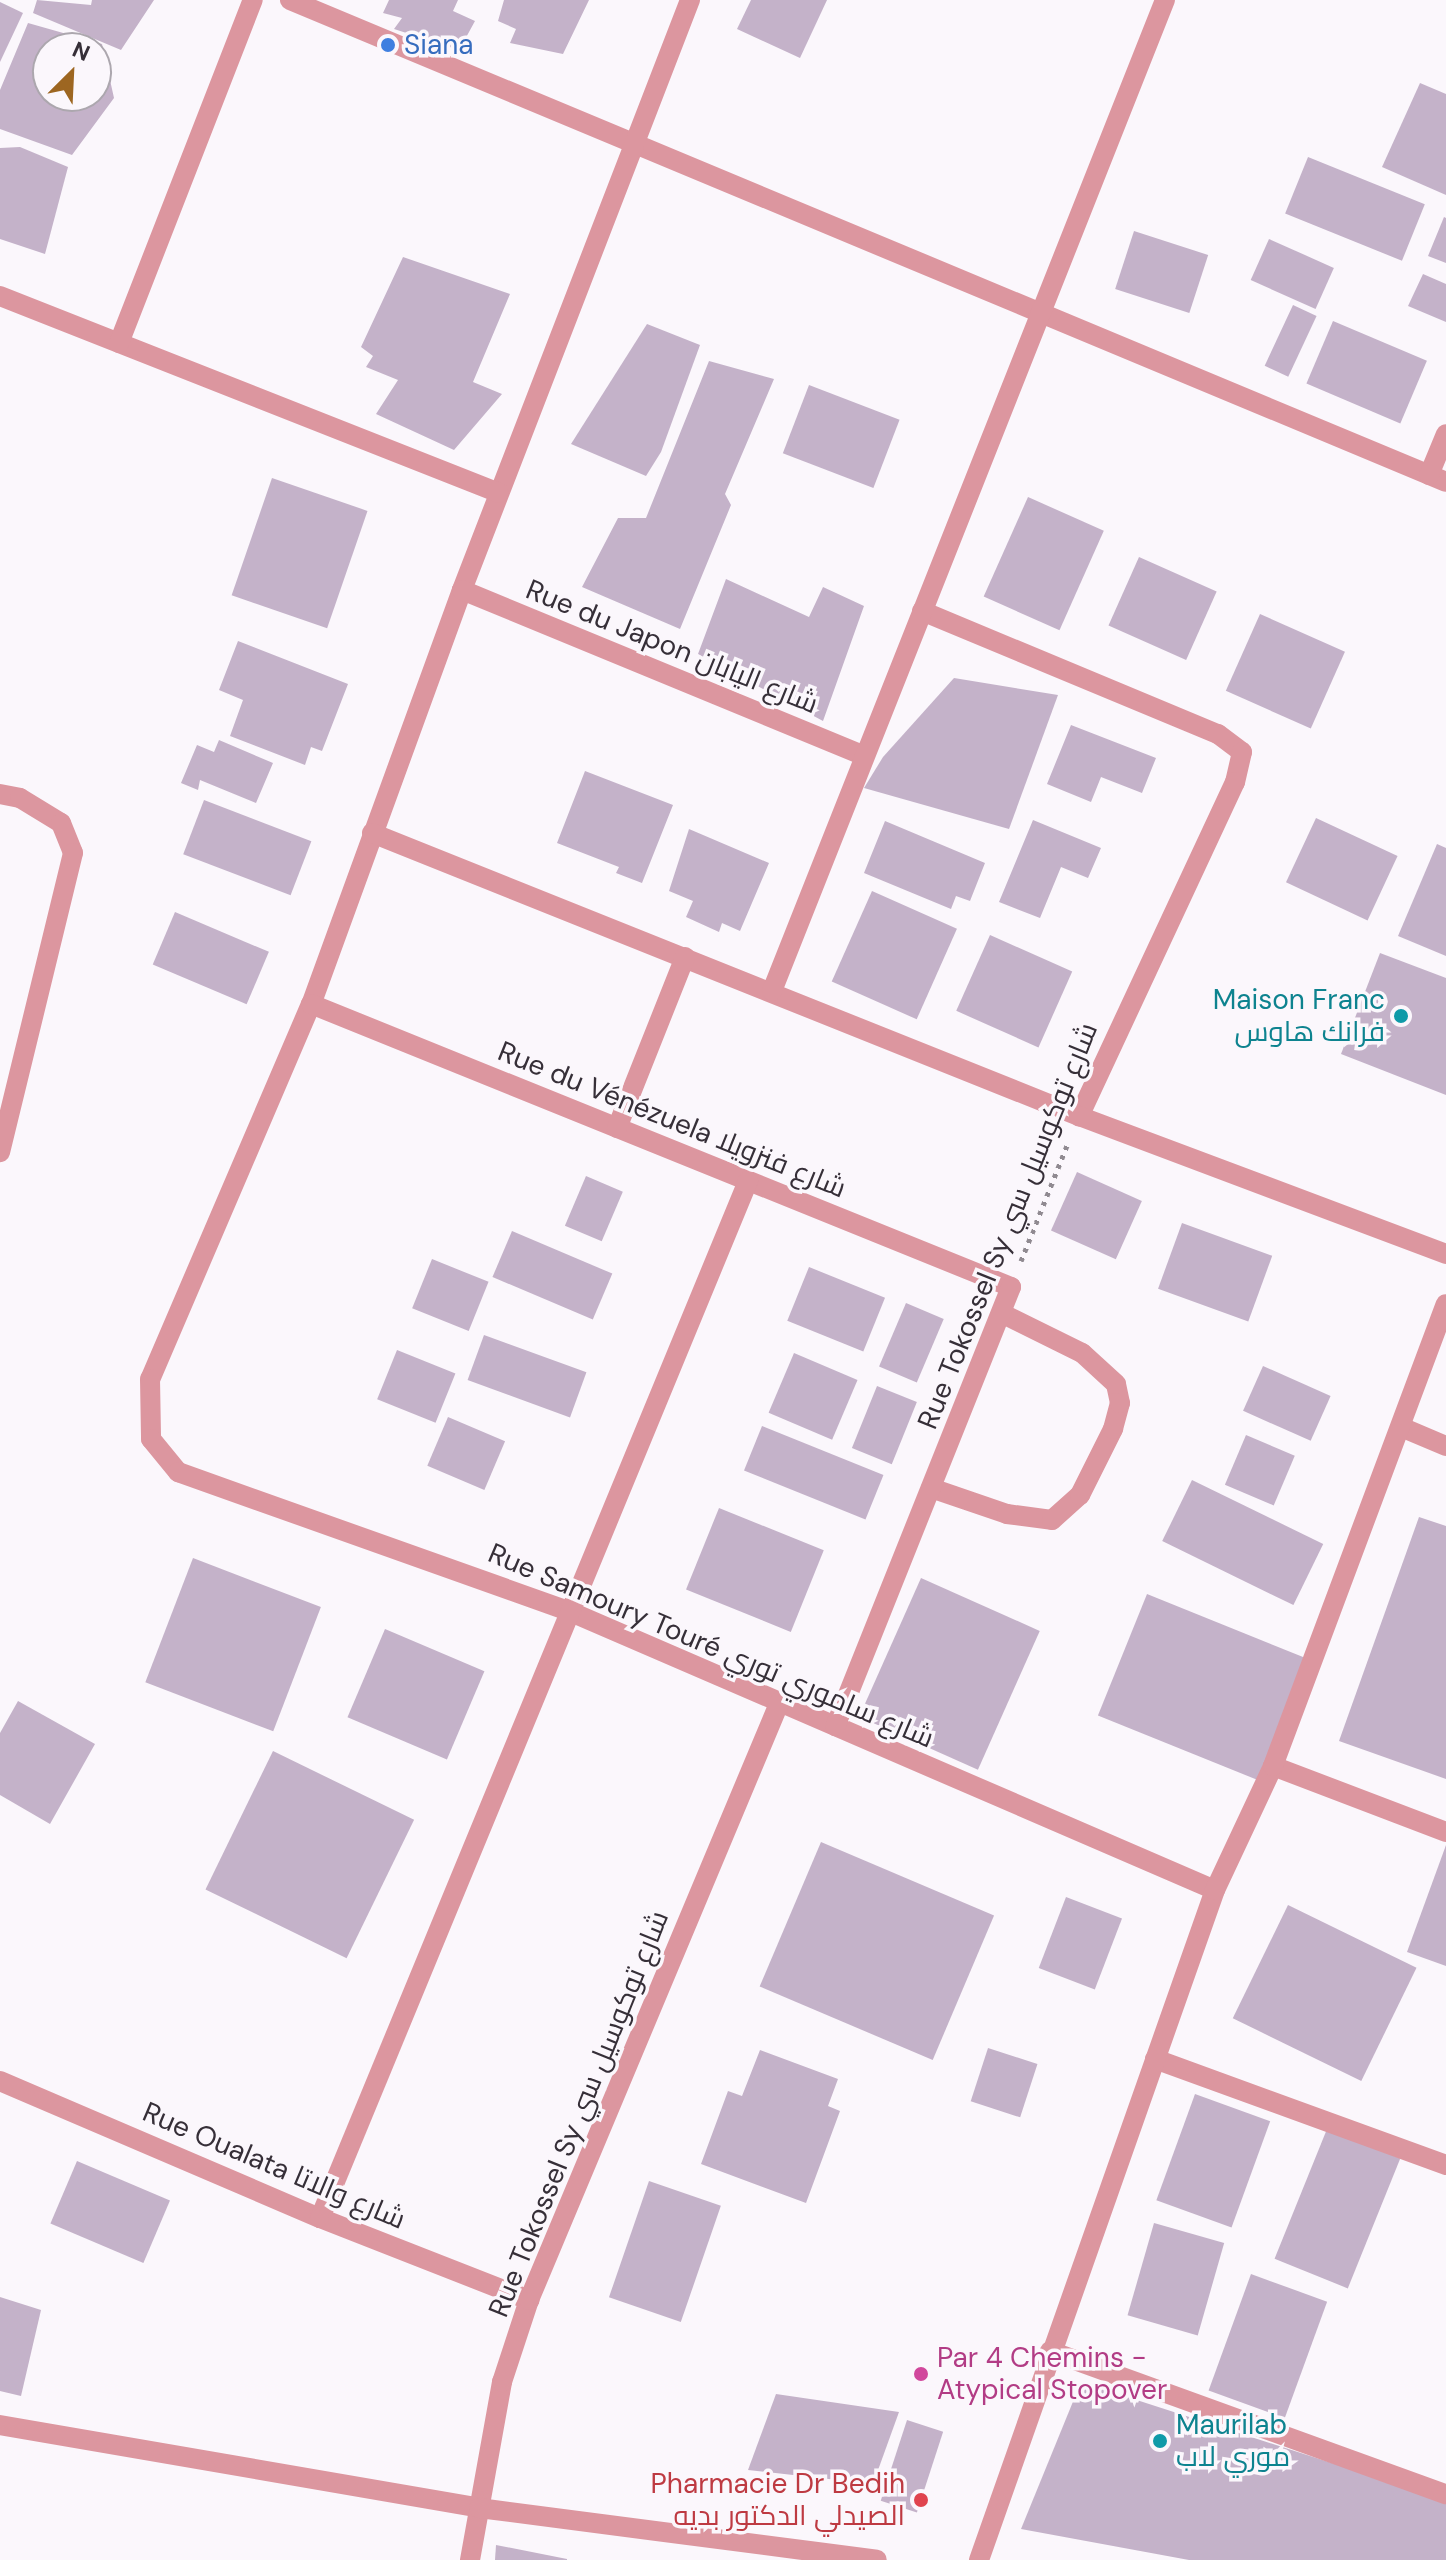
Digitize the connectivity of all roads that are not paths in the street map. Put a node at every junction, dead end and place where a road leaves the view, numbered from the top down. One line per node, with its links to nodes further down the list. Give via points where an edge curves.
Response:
1 (253, 0): 8 (street)
2 (290, 0): 5 (street)
3 (690, 0): 5 (street)
4 (1165, 0): 7 (street)
5 (631, 143): 7 (street); 11 (street)
6 (0, 296): 8 (street)
7 (1040, 315): 10 (street); 13 (street)
8 (119, 343): 11 (street)
9 (1446, 434): 10 (street)
10 (1437, 478)
11 (499, 493): 12 (street)
12 (462, 590): 14 (street, Rue du Japon شارع اليابان); 16 (street)
13 (922, 611): 14 (street); 20 (street, Rue Tokossel Sy شارع توكوسيل سي, via 1218,734 1242,752 1235,782)
14 (862, 755): 18 (street)
15 (0, 794): 22 (street, via 20,798 61,823 73,853)
16 (372, 833): 17 (street); 19 (street)
17 (685, 957): 18 (street); 21 (street)
18 (772, 991): 20 (street)
19 (311, 1004): 21 (street, Rue du Vénézuela شارع فنزويلا); 31 (street, Rue Samoury Touré شارع ساموري توري, via 150,1379 151,1439 178,1472)
20 (1079, 1116): 24 (street)
21 (617, 1128): 23 (street, Rue du Vénézuela شارع فنزويلا)
22 (0, 1152)
23 (748, 1181): 25 (street, Rue du Vénézuela شارع فنزويلا); 31 (street)
24 (1446, 1254)
25 (1011, 1287): 27 (street, Rue Tokossel Sy شارع توكوسيل سي)
26 (1446, 1304): 28 (street)
27 (1001, 1313): 30 (street, Rue Tokossel Sy شارع توكوسيل سي); 30 (street, via 1082,1353 1116,1384 1120,1403 1113,1429 1080,1495 1052,1520 1007,1514)
28 (1401, 1427): 29 (street); 34 (street)
29 (1446, 1446)
30 (931, 1488): 33 (street, Rue Tokossel Sy شارع توكوسيل سي)
31 (571, 1612): 32 (street, Rue Samoury Touré شارع ساموري توري); 40 (street)
32 (780, 1701): 33 (street, Rue Samoury Touré شارع ساموري توري); 41 (street, Rue Tokossel Sy شارع توكوسيل سي)
33 (835, 1726): 36 (street, Rue Samoury Touré شارع ساموري توري)
34 (1273, 1766): 35 (street); 36 (street)
35 (1446, 1832)
36 (1215, 1890): 37 (street)
37 (1155, 2059): 39 (street); 42 (street)
38 (0, 2081): 40 (street, Rue Oualata شارع والاتا)
39 (1446, 2165)
40 (320, 2218): 41 (street, Rue Oualata شارع والاتا)
41 (529, 2300): 45 (street, Rue Tokossel Sy شارع توكوسيل سي, via 502,2382)
42 (1050, 2351): 44 (street); 48 (street)
43 (0, 2425): 45 (street)
44 (1446, 2494)
45 (479, 2508): 46 (street, Rue Tokossel Sy شارع توكوسيل سي); 47 (street)
46 (470, 2560)
47 (877, 2560)
48 (979, 2560)

